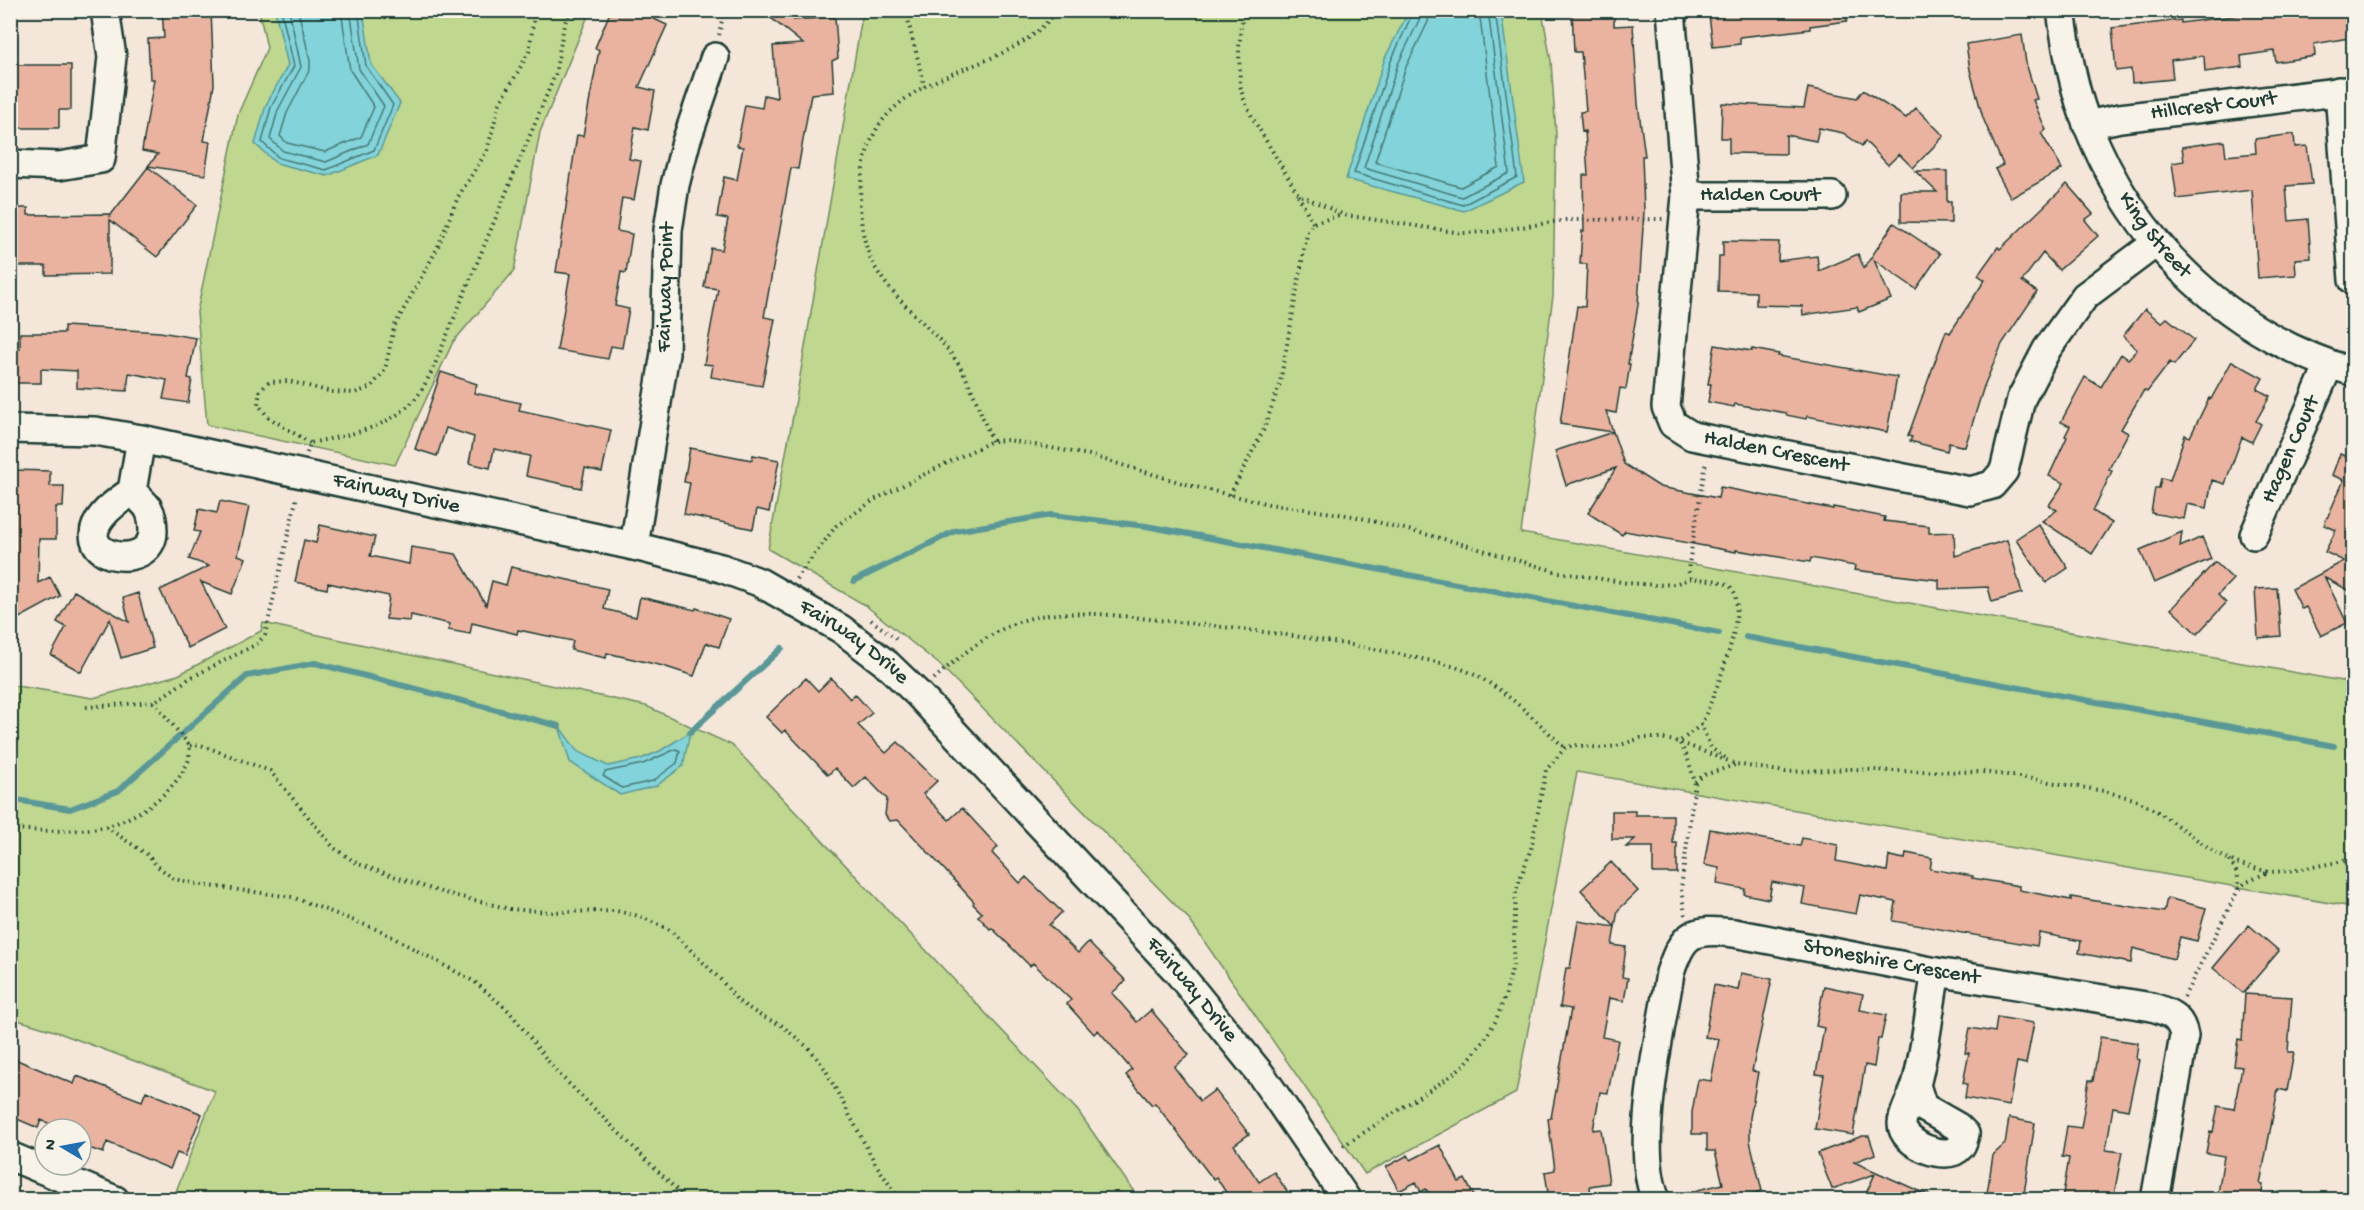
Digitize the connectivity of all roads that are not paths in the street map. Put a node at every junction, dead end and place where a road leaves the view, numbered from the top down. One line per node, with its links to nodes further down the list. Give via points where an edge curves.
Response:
1 (105, 10): 7 (street, via 112,57 101,159 59,166)
2 (1671, 10): 9 (street, Halden Crescent)
3 (2061, 10): 6 (street, King Street)
4 (716, 57): 16 (street, Fairway Point, via 675,185 668,230 664,353)
5 (2346, 90): 6 (street, Hillcrest Court); 11 (street, Hillcrest Court)
6 (2087, 125): 10 (street, King Street, via 2118,190)
7 (10, 164)
8 (1832, 196): 9 (street, Halden Court)
9 (1685, 207): 10 (street, Halden Crescent, via 1666,407 1673,424 1692,436 1970,491 1992,485 2004,471 2021,399 2047,349 2085,296)
10 (2156, 243): 12 (street, King Street, via 2197,287 2241,320 2279,342)
11 (2353, 280)
12 (2341, 369): 17 (street, Hagen Court)
13 (10, 429): 14 (street, Fairway Drive, via 95,431)
14 (141, 439): 15 (street); 16 (street, Fairway Drive, via 302,475)
15 (132, 491)
16 (636, 535): 22 (street, Fairway Drive, via 785,595 865,646 919,695 1177,971 1262,1076)
17 (2254, 535)
18 (1936, 972): 19 (street); 23 (street, Stoneshire Crescent, via 1734,933 1710,930 1689,937 1678,949 1670,973 1650,1099 1648,1163); 24 (street, Stoneshire Crescent, via 2152,1007 2174,1016 2182,1025 2184,1036)
19 (1916, 1085)
20 (10, 1156): 21 (street)
21 (115, 1200)
22 (1347, 1200)
23 (1656, 1200)
24 (2155, 1200)

